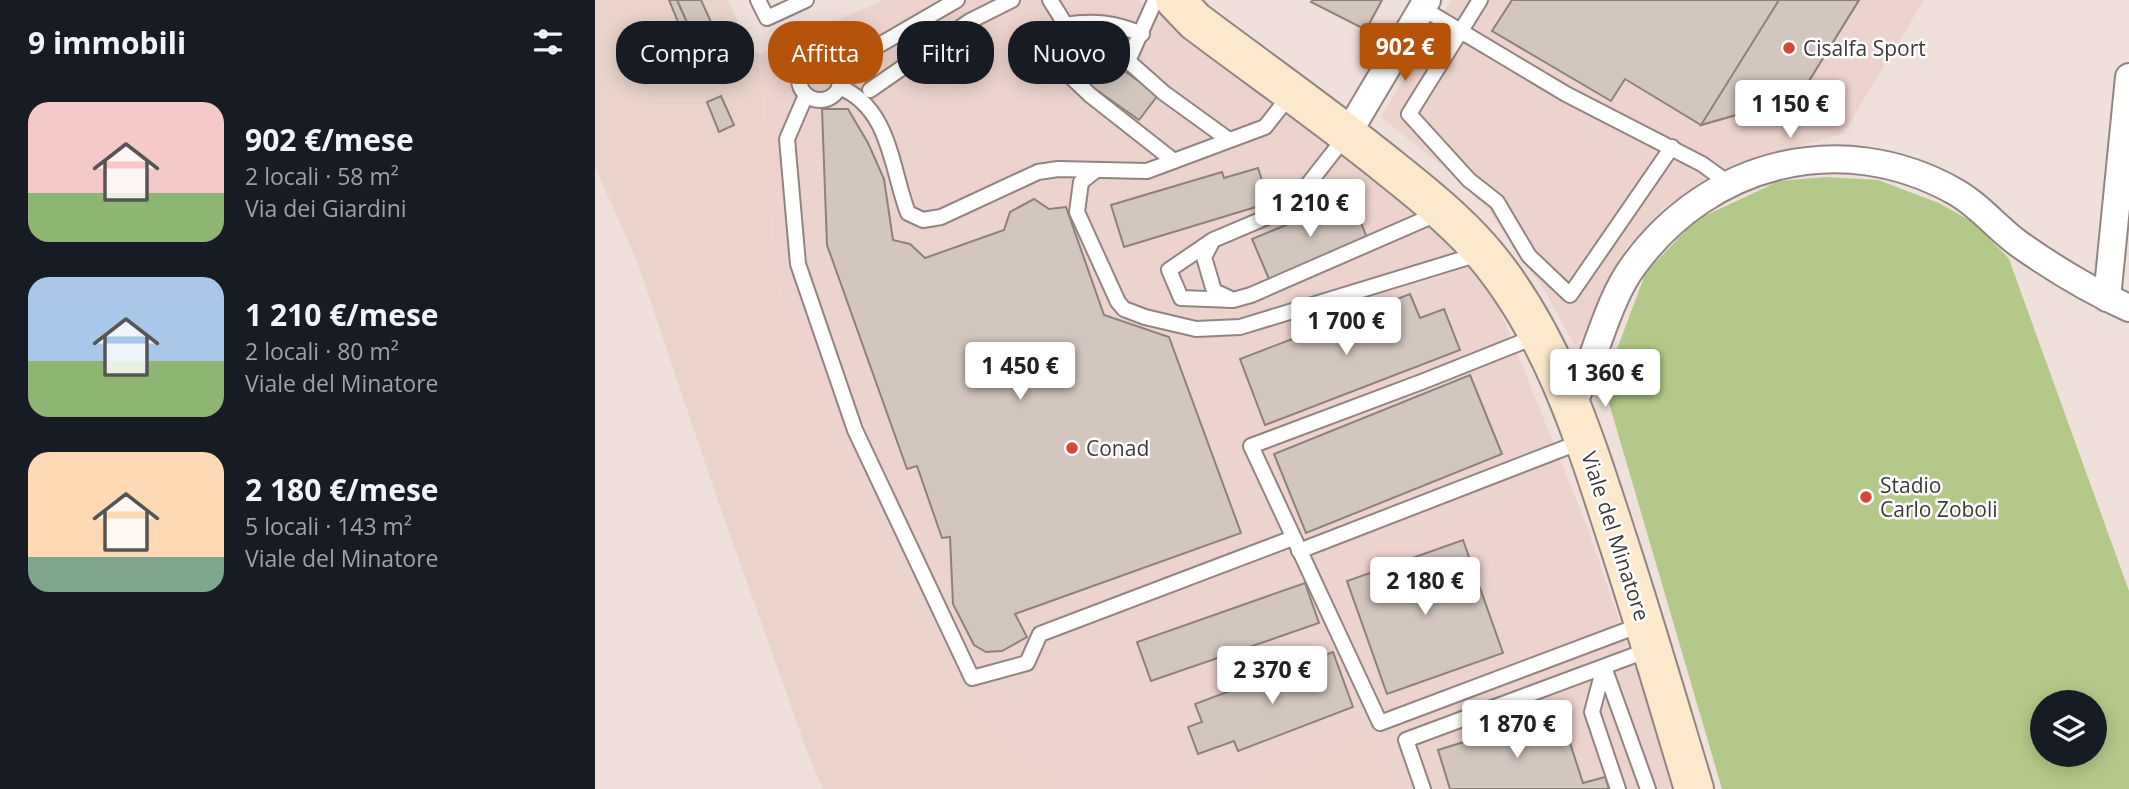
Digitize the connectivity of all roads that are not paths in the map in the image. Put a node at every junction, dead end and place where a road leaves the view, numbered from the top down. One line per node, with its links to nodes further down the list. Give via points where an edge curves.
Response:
1 (758, 0): 2 (lane, via 767,18)
2 (806, 0)
3 (957, 0): 12 (lane)
4 (1012, 0): 18 (lane, via 970,21)
5 (1049, 0): 9 (lane)
6 (1480, 0): 11 (lane)
7 (1425, 4): 11 (lane); 21 (street)
8 (1163, 12): 10 (lane); 19 (main road, Viale del Minatore); 22 (lane, via 1129,61)
9 (1062, 21)
10 (1109, 21)
11 (1460, 31): 23 (lane, via 1566,94); 23 (lane, via 1409,114 1469,180 1497,202 1529,256 1570,295)
12 (883, 43)
13 (2129, 77): 31 (street)
14 (799, 84): 20 (lane)
15 (839, 84): 17 (lane)
16 (1079, 84): 24 (lane)
17 (839, 87): 20 (lane, via 825,100); 25 (lane, via 869,107 882,128 908,213 923,220 941,217 1038,172)
18 (870, 90)
19 (1293, 92): 21 (main road, Viale del Minatore); 22 (lane, via 1265,127)
20 (806, 95): 35 (lane, via 787,139 798,264 855,430 972,678 1027,663 1040,634)
21 (1348, 133): 27 (main road, Viale del Minatore); 28 (lane, via 1302,192 1298,204)
22 (1229, 140): 24 (lane)
23 (1672, 148): 26 (lane)
24 (1174, 161): 25 (lane, via 1147,171)
25 (1095, 170): 29 (lane, via 1081,182 1077,212 1118,302 1145,317 1196,329 1240,327)
26 (1727, 183): 31 (street, via 1805,161 1836,158 1868,161 1913,174 1955,191 2018,244); 33 (street, via 1688,208 1633,266)
27 (1444, 211): 29 (main road, Viale del Minatore); 30 (lane)
28 (1213, 240): 30 (lane, via 1204,257 1208,277 1214,291); 30 (lane, via 1169,270 1181,298)
29 (1483, 253): 32 (main road, Viale del Minatore)
30 (1234, 300)
31 (2118, 303)
32 (1538, 335): 33 (main road, Viale del Minatore); 35 (lane, via 1251,446)
33 (1572, 405): 34 (main road, Viale del Minatore)
34 (1584, 440): 35 (lane); 36 (main road, Viale del Minatore)
35 (1296, 544): 36 (lane, via 1380,723)
36 (1649, 636): 37 (lane); 41 (main road, Viale del Minatore)
37 (1604, 667): 38 (lane, via 1406,740); 39 (lane, via 1592,712); 40 (lane)
38 (1423, 789)
39 (1618, 789)
40 (1648, 789)
41 (1694, 789)

